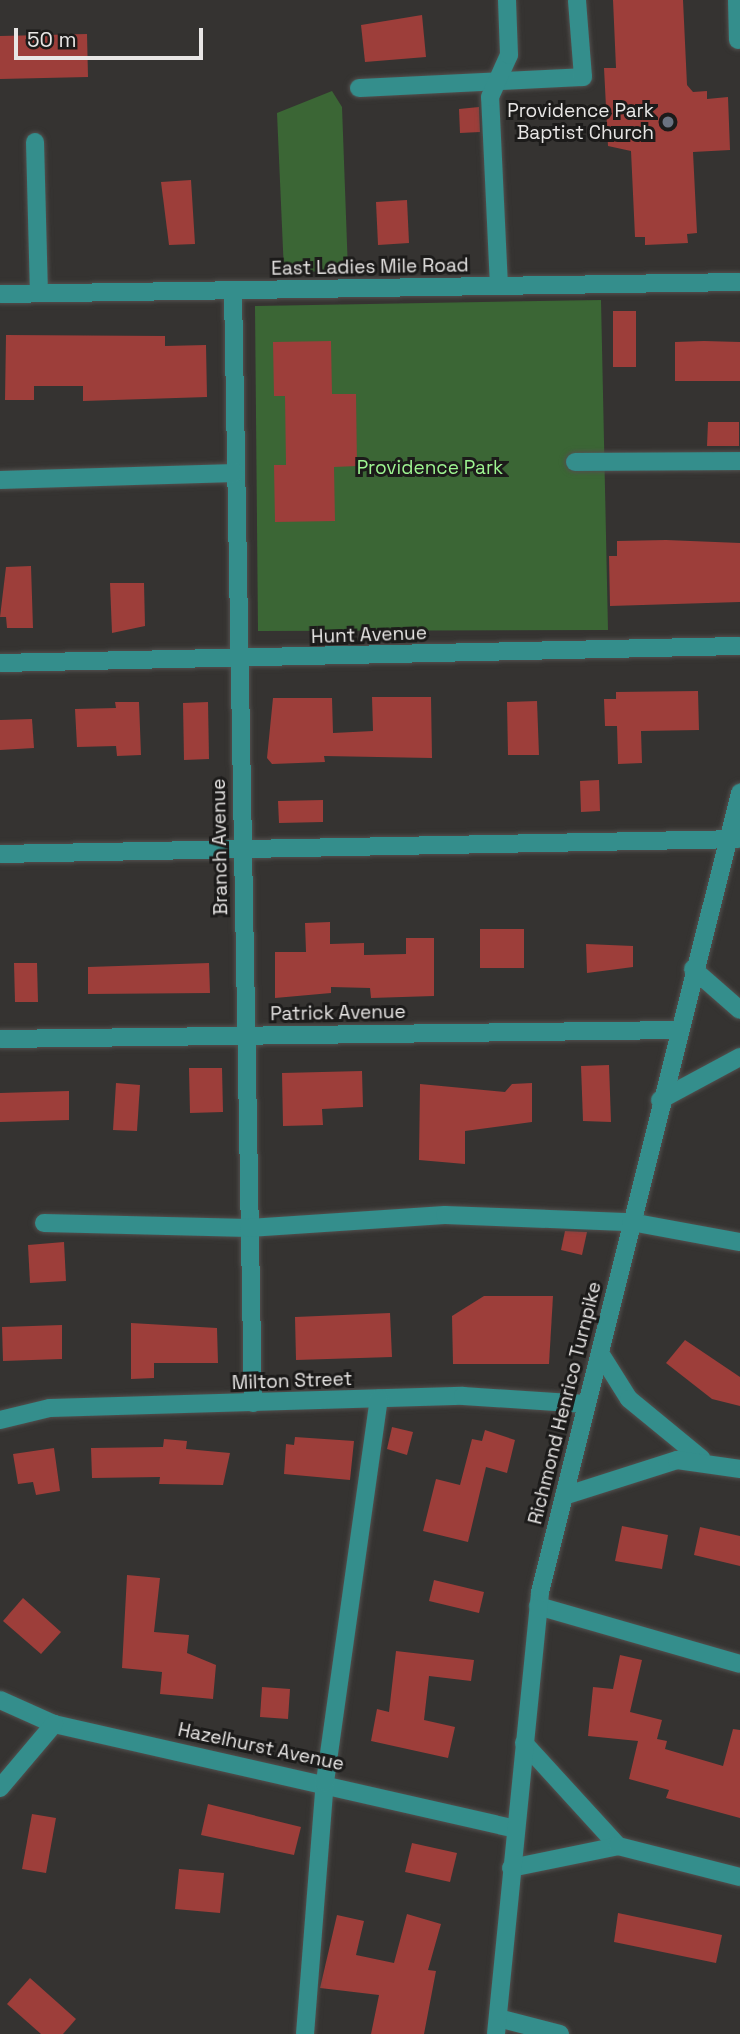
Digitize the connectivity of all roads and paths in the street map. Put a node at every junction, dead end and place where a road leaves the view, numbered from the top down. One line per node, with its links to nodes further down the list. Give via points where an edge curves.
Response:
1 (507, 0): 5 (street, via 509,55)
2 (577, 0): 5 (street, via 583,77)
3 (737, 0): 4 (street)
4 (738, 40)
5 (497, 81): 6 (street); 9 (street, via 489,97)
6 (359, 88)
7 (35, 142): 11 (street)
8 (740, 282): 9 (street, East Ladies Mile Road)
9 (499, 286): 10 (street, East Ladies Mile Road)
10 (233, 291): 11 (street, East Ladies Mile Road); 15 (street, Branch Avenue)
11 (38, 293): 12 (street, East Ladies Mile Road)
12 (0, 294)
13 (740, 461): 14 (street)
14 (575, 462)
15 (235, 473): 16 (street); 18 (street, Branch Avenue)
16 (0, 480)
17 (740, 646): 18 (street, Hunt Avenue)
18 (239, 660): 19 (street, Hunt Avenue); 22 (street, Branch Avenue)
19 (0, 663)
20 (740, 793): 21 (street, Richmond Henrico Turnpike)
21 (734, 840): 22 (street); 24 (street, Richmond Henrico Turnpike)
22 (242, 850): 23 (street); 27 (street, Branch Avenue)
23 (0, 854)
24 (693, 970): 25 (street); 26 (street, Richmond Henrico Turnpike)
25 (740, 1010)
26 (677, 1030): 27 (street, Patrick Avenue); 30 (street, Richmond Henrico Turnpike)
27 (244, 1036): 28 (street, Patrick Avenue); 33 (street, Branch Avenue)
28 (0, 1039)
29 (740, 1057): 30 (street)
30 (660, 1100): 31 (street, Richmond Henrico Turnpike)
31 (631, 1222): 33 (street, via 446,1215); 34 (street); 35 (street, Richmond Henrico Turnpike)
32 (44, 1223): 33 (street)
33 (249, 1228): 37 (street, Branch Avenue)
34 (740, 1242)
35 (600, 1353): 38 (street, Richmond Henrico Turnpike); 40 (street, via 629,1399)
36 (379, 1399): 37 (street, Milton Street); 38 (street, Milton Street); 48 (street)
37 (253, 1403): 39 (street, Milton Street, via 50,1408)
38 (586, 1404): 42 (street, Richmond Henrico Turnpike)
39 (0, 1420)
40 (702, 1459): 41 (street); 42 (street, via 651,1465)
41 (740, 1469)
42 (564, 1496): 43 (street, Richmond Henrico Turnpike)
43 (538, 1606): 44 (street); 47 (street, Richmond Henrico Turnpike)
44 (740, 1664)
45 (0, 1700): 46 (street, Hazelhurst Avenue)
46 (54, 1724): 48 (street, Hazelhurst Avenue); 49 (street)
47 (524, 1743): 50 (street, Richmond Henrico Turnpike); 51 (street)
48 (325, 1782): 50 (street, Hazelhurst Avenue); 55 (street)
49 (0, 1788)
50 (515, 1829): 52 (street, Richmond Henrico Turnpike)
51 (618, 1846): 52 (street); 53 (street)
52 (511, 1868): 54 (street, Richmond Henrico Turnpike)
53 (740, 1877)
54 (497, 2026): 56 (street)
55 (305, 2034)
56 (560, 2034)

